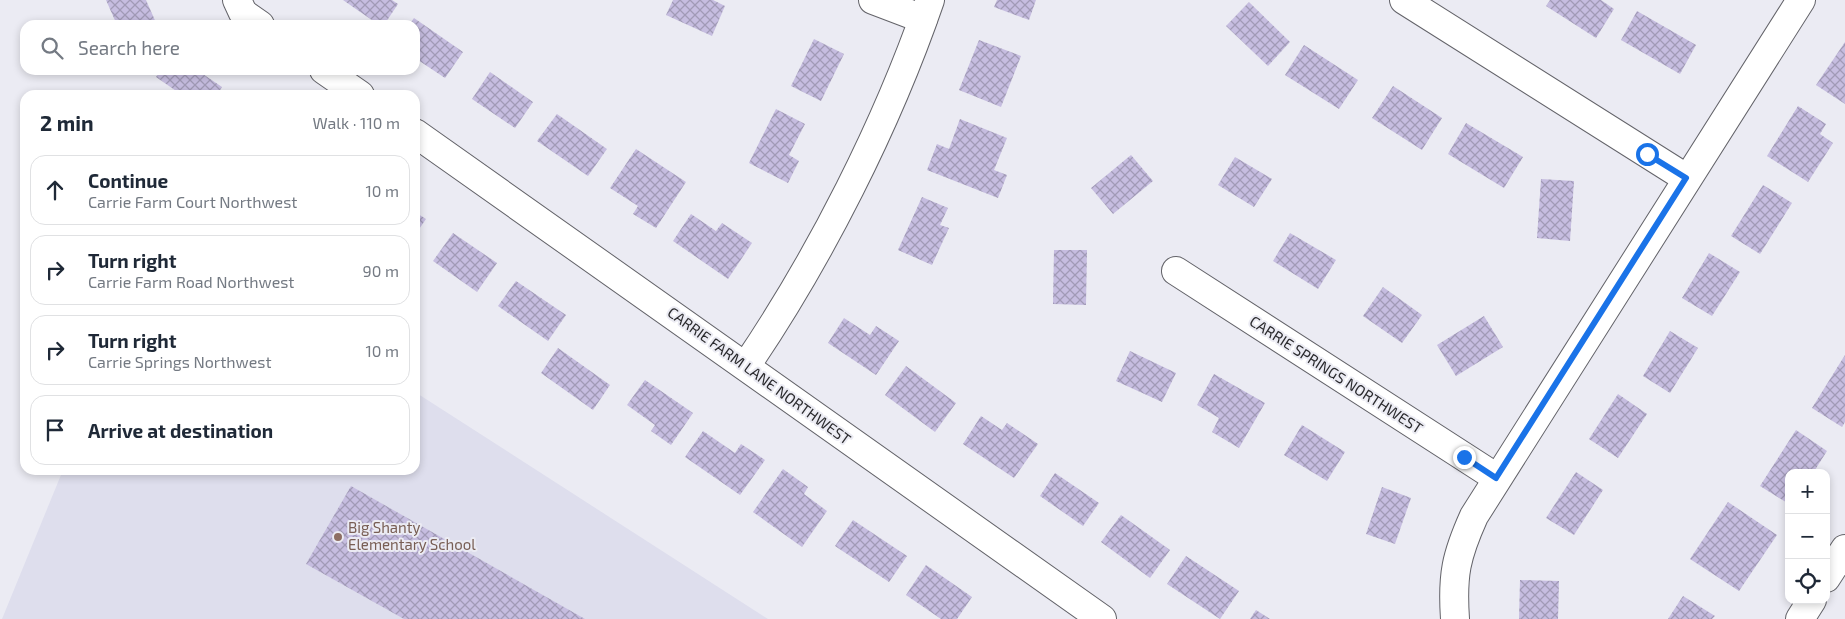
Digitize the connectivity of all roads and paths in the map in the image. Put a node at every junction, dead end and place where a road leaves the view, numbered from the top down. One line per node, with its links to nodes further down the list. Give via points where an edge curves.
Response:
1 (237, 0): 6 (street, via 243,13)
2 (873, 0): 5 (street)
3 (1404, 0): 10 (street)
4 (1801, 0): 10 (street)
5 (927, 9): 12 (street, via 897,85 853,179 807,267)
6 (253, 20)
7 (331, 75): 8 (street)
8 (353, 90)
9 (420, 137): 12 (street, CARRIE FARM LANE NORTHWEST)
10 (1686, 178): 13 (street)
11 (1176, 271): 13 (street, CARRIE SPRINGS NORTHWEST)
12 (746, 366): 17 (street, CARRIE FARM LANE NORTHWEST)
13 (1496, 478): 18 (street, via 1458,553 1454,579)
14 (1845, 549): 15 (street)
15 (1830, 572)
16 (1809, 604): 19 (street)
17 (1102, 619)
18 (1455, 619)
19 (1800, 619)

